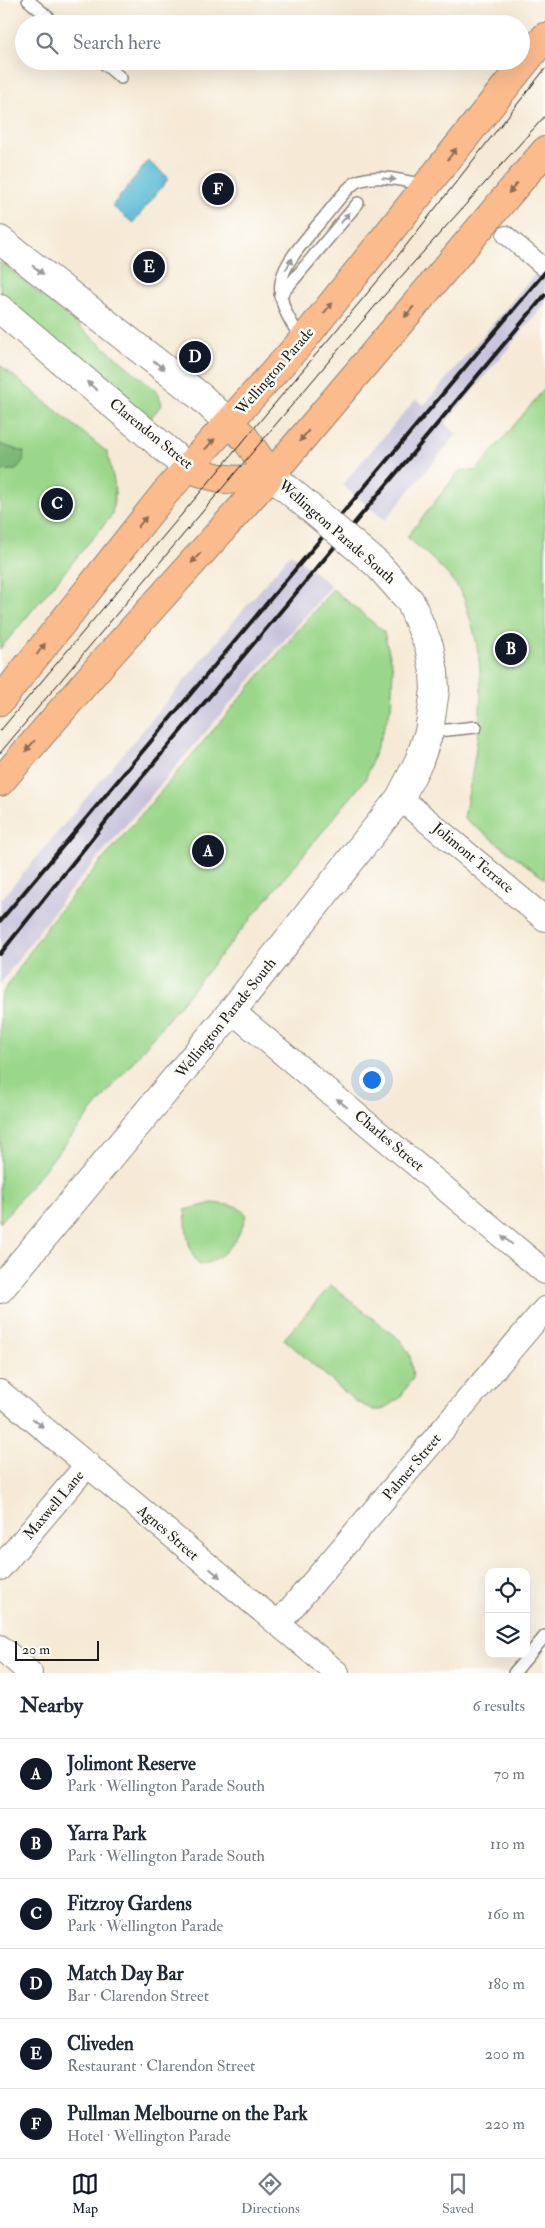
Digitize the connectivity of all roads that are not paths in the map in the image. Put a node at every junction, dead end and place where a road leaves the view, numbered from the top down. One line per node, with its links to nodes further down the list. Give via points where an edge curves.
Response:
1 (28, 0): 2 (lane)
2 (46, 15)
3 (545, 37): 4 (main road, Wellington Parade, one-way to 3)
4 (530, 55)
5 (112, 70): 7 (lane)
6 (518, 70): 9 (main road, Wellington Parade, one-way to 6)
7 (121, 78)
8 (545, 151): 19 (main road, one-way to 19)
9 (428, 185): 14 (lane, one-way to 9, via 281,280 289,262 356,182 384,178); 16 (main road, Wellington Parade, one-way to 9)
10 (358, 203): 14 (lane, one-way to 10)
11 (506, 235): 13 (street)
12 (0, 240): 17 (street, one-way to 17)
13 (545, 268)
14 (280, 296): 16 (lane, via 284,311)
15 (0, 309): 18 (street, Clarendon Street, one-way to 15)
16 (302, 340): 17 (main road, Wellington Parade)
17 (229, 423): 18 (main road, Wellington Parade, one-way to 17); 19 (main road, via 245,438)
18 (188, 467): 19 (main road, Clarendon Street, via 208,476 229,480); 20 (main road, Wellington Parade, one-way to 18)
19 (271, 475): 22 (street, Wellington Parade South, bridge, via 378,565 410,600 429,646 435,690); 23 (main road, one-way to 23)
20 (0, 701)
21 (476, 727): 22 (lane)
22 (429, 732): 24 (street, Wellington Parade South, via 419,761)
23 (0, 782)
24 (400, 798): 25 (street, Jolimont Terrace); 26 (street, Wellington Parade South)
25 (545, 920)
26 (232, 1011): 27 (street, Charles Street, one-way to 26); 28 (street, Wellington Parade South)
27 (545, 1272)
28 (0, 1289)
29 (545, 1310): 33 (street, Palmer Street)
30 (0, 1392): 31 (street, Agnes Street, one-way to 31)
31 (88, 1464): 32 (street, Maxwell Lane); 33 (street, Agnes Street, one-way to 33)
32 (0, 1568)
33 (278, 1624): 37 (street, Agnes Street)
34 (545, 1636): 38 (lane)
35 (0, 1647): 36 (street)
36 (30, 1673)
37 (337, 1673)
38 (514, 1673)

